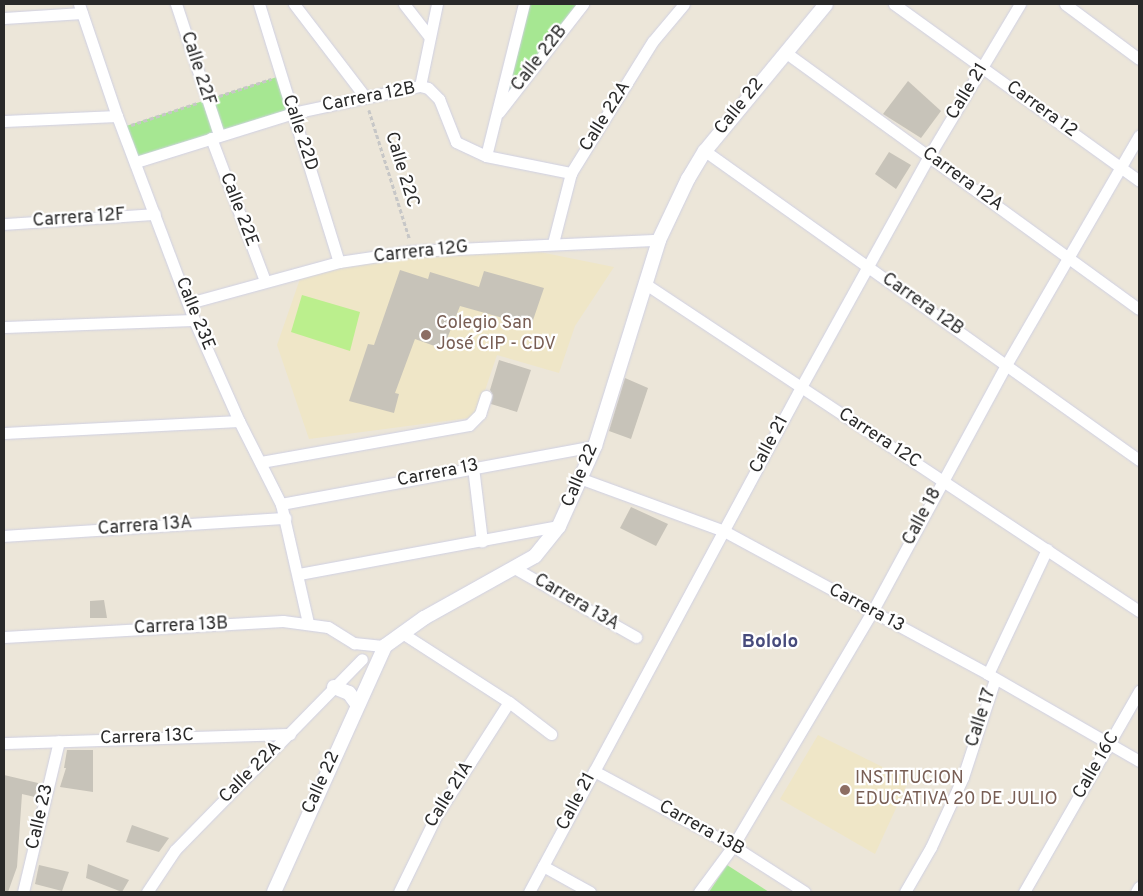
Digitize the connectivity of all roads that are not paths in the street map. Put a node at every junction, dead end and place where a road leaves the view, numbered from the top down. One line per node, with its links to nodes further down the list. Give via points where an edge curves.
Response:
1 (176, 4): 26 (street, Calle 22F)
2 (259, 4): 21 (street, Calle 22D)
3 (294, 4): 20 (street)
4 (404, 4): 15 (street)
5 (437, 4): 15 (street)
6 (524, 4): 22 (street)
7 (583, 4): 22 (street, Calle 22B)
8 (684, 4): 32 (street, Calle 22A, via 653,41)
9 (826, 4): 16 (street, Calle 22)
10 (894, 4): 18 (street, Carrera 12)
11 (1020, 4): 18 (street, Calle 21)
12 (1064, 4): 17 (street)
13 (81, 8): 14 (street); 23 (street, Calle 23E)
14 (4, 18)
15 (429, 36): 19 (street)
16 (785, 52): 27 (street, Calle 22); 29 (street, Carrera 12A)
17 (1139, 59)
18 (982, 69): 29 (street, Calle 21); 31 (street, Carrera 12)
19 (420, 86): 20 (street, Carrera 12B); 28 (street, Carrera 12B, via 428,88 439,99 456,142)
20 (365, 97): 21 (street, Carrera 12B)
21 (293, 113): 26 (street, Carrera 12B); 39 (street, Calle 22D)
22 (497, 115): 28 (street)
23 (117, 116): 24 (street); 30 (street, Calle 23E)
24 (4, 121)
25 (1139, 136): 31 (street, Calle 18)
26 (215, 137): 30 (street, Carrera 12B); 41 (street, Calle 22E)
27 (705, 151): 36 (street, Calle 22); 40 (street, Carrera 12B)
28 (486, 156): 32 (street, Carrera 12B)
29 (929, 156): 38 (street, Carrera 12A); 40 (street, Calle 21)
30 (136, 162): 34 (street, Calle 23E)
31 (1122, 168): 33 (street, Carrera 12); 38 (street, Calle 18)
32 (571, 173): 37 (street, Calle 22A)
33 (1139, 181)
34 (155, 214): 35 (street, Carrera 12F); 43 (street, Calle 23E)
35 (4, 224)
36 (659, 240): 37 (street, Carrera 12G); 42 (street, Calle 22)
37 (553, 243): 39 (street, Carrera 12G, via 413,251)
38 (1069, 258): 44 (street, Carrera 12A); 47 (street, Calle 18)
39 (339, 262): 41 (street, Carrera 12G)
40 (870, 268): 47 (street, Carrera 12B); 48 (street, Calle 21)
41 (265, 281): 43 (street, Carrera 12G)
42 (644, 283): 48 (street, Carrera 12C); 52 (street, Calle 22)
43 (189, 302): 45 (street, Calle 23E)
44 (1139, 309)
45 (194, 320): 46 (street); 50 (street, Calle 23E)
46 (4, 326)
47 (1006, 365): 53 (street, Carrera 12B); 57 (street, Calle 18)
48 (800, 387): 57 (street, Carrera 12C); 61 (street, Calle 21)
49 (486, 396): 54 (street, via 480,414 469,425)
50 (239, 420): 51 (street); 54 (street, Calle 23E)
51 (4, 433)
52 (595, 446): 55 (street, Carrera 13); 56 (street, Calle 22)
53 (1139, 460)
54 (261, 462): 58 (street, Calle 23E)
55 (473, 467): 58 (street, Carrera 13); 63 (street)
56 (582, 479): 60 (street, Calle 22); 61 (street, Carrera 13)
57 (942, 480): 64 (street, Carrera 12C); 68 (street, Calle 18)
58 (281, 504): 59 (street, Calle 23E)
59 (286, 518): 62 (street, Carrera 13A); 66 (street, Calle 23E)
60 (559, 526): 63 (street); 65 (street, Calle 22, via 547,544)
61 (724, 531): 68 (street, Carrera 13); 88 (street, Calle 21)
62 (4, 536)
63 (482, 541): 66 (street)
64 (1047, 550): 67 (street, Carrera 12C); 77 (street, Calle 17)
65 (516, 569): 70 (street, Calle 22); 71 (street, Carrera 13A)
66 (299, 574): 69 (street, Calle 23E)
67 (1139, 611)
68 (872, 612): 77 (street, Carrera 13); 89 (street, Calle 18)
69 (308, 623): 72 (street, Carrera 13B); 73 (street, Carrera 13B, via 328,627)
70 (402, 633): 74 (street, Calle 22); 80 (street)
71 (636, 637)
72 (4, 638)
73 (354, 643): 74 (street, Carrera 13B); 75 (street)
74 (385, 646): 76 (street, Calle 22)
75 (362, 659): 76 (street); 78 (street, Calle 22A)
76 (371, 674): 81 (street, Calle 22)
77 (992, 676): 86 (street, Carrera 13); 100 (street, Calle 17, via 963,777 931,847)
78 (334, 687): 81 (street, via 349,693); 82 (street, Calle 22A)
79 (1139, 690): 86 (street, Calle 16C)
80 (509, 702): 83 (street); 95 (street, Calle 21A, via 436,816)
81 (357, 704): 94 (street, Calle 22)
82 (290, 734): 84 (street, Carrera 13C); 93 (street, Calle 22A, via 175,850)
83 (551, 734)
84 (59, 741): 85 (street, Carrera 13C); 92 (street, Calle 23)
85 (4, 743)
86 (1110, 744): 87 (street, Carrera 13); 101 (street, Calle 16C)
87 (1139, 762)
88 (594, 771): 89 (street, Carrera 13B); 90 (street, Calle 21)
89 (732, 846): 98 (street, Calle 18); 99 (street, Carrera 13B)
90 (543, 866): 96 (street, Calle 21); 97 (street)
91 (1139, 887): 102 (street)
92 (23, 892)
93 (147, 892)
94 (274, 892)
95 (399, 892)
96 (529, 892)
97 (590, 892)
98 (699, 892)
99 (805, 892)
100 (905, 892)
101 (1024, 892)
102 (1136, 892)

